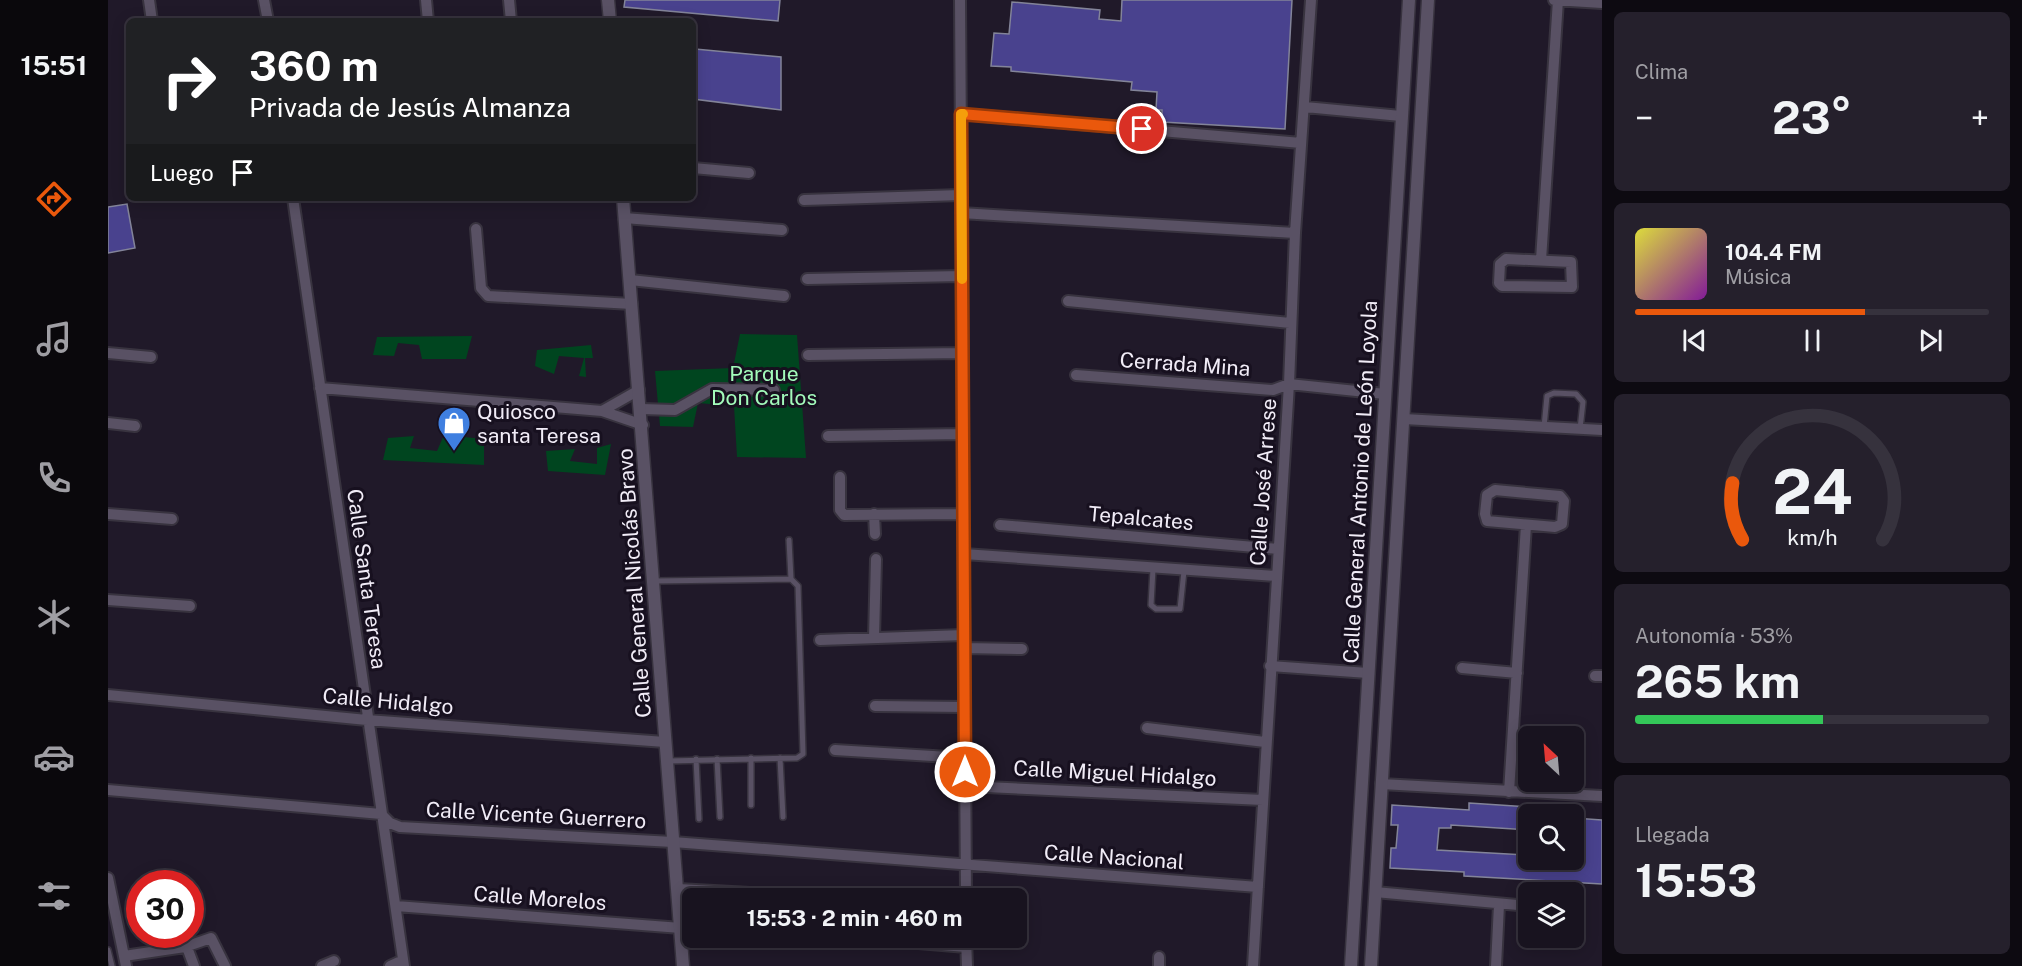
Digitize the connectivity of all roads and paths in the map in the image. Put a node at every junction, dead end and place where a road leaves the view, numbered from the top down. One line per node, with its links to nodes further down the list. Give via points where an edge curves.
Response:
1 (149, 0): 12 (street)
2 (264, 0): 13 (street)
3 (426, 0): 14 (street)
4 (509, 0): 15 (street)
5 (608, 0): 16 (street)
6 (960, 0): 18 (street)
7 (1311, 0): 17 (street, Calle José Arrese)
8 (1409, 0): 19 (street, Calle General Antonio de León Loyola)
9 (1428, 0): 52 (street, Calle General Antonio de León Loyola)
10 (1556, 0): 11 (street); 32 (street)
11 (1602, 3)
12 (152, 18)
13 (267, 18)
14 (428, 18)
15 (511, 18)
16 (610, 18)
17 (1305, 106): 19 (street); 20 (street, Calle José Arrese)
18 (961, 114): 20 (street); 23 (street)
19 (1401, 116): 49 (street, Calle General Antonio de León Loyola)
20 (1301, 143): 31 (street, Calle José Arrese)
21 (696, 168): 22 (street)
22 (749, 173)
23 (961, 195): 24 (street); 27 (street)
24 (804, 200)
25 (293, 201): 46 (street, Calle Santa Teresa)
26 (623, 201): 28 (street, Calle General Nicolás Bravo)
27 (961, 213): 31 (street); 33 (street)
28 (624, 218): 30 (street); 35 (street, Calle General Nicolás Bravo)
29 (476, 229): 38 (street, via 481,288 488,296)
30 (782, 230)
31 (1294, 233): 39 (street, Calle José Arrese)
32 (1541, 260): 32 (street, via 1502,260 1500,285 1572,287 1571,262)
33 (962, 276): 34 (street); 41 (street)
34 (807, 279)
35 (630, 280): 36 (street); 38 (street, Calle General Nicolás Bravo)
36 (784, 296)
37 (1068, 301): 39 (street)
38 (632, 304): 47 (street, Calle General Nicolás Bravo)
39 (1290, 323): 45 (street, Calle José Arrese)
40 (108, 353): 43 (street)
41 (962, 353): 42 (street); 59 (street)
42 (808, 355)
43 (151, 357)
44 (1076, 375): 45 (street, Cerrada Mina, via 1273,390)
45 (1289, 384): 49 (street, Cerrada Mina); 70 (street, Calle José Arrese)
46 (320, 388): 51 (street); 92 (street, Calle Santa Teresa)
47 (639, 390): 50 (street, Calle General Nicolás Bravo); 51 (street)
48 (774, 390): 50 (street, via 712,389 675,410)
49 (1385, 394): 87 (street, Calle General Antonio de León Loyola)
50 (641, 409): 54 (street, Calle General Nicolás Bravo)
51 (602, 411): 54 (street)
52 (1404, 419): 56 (street); 103 (street, Calle General Antonio de León Loyola)
53 (108, 423): 55 (street)
54 (643, 425): 77 (street, Calle General Nicolás Bravo)
55 (135, 426)
56 (1544, 427): 57 (street); 57 (lane, via 1546,400 1554,393 1576,394 1582,399)
57 (1580, 429): 58 (street)
58 (1602, 430)
59 (963, 434): 60 (street); 64 (street)
60 (828, 436)
61 (840, 477): 63 (street, via 842,514)
62 (108, 514): 65 (street)
63 (874, 514): 64 (street); 68 (street)
64 (963, 514): 71 (street)
65 (172, 519)
66 (1000, 525): 70 (street, Tepalcates)
67 (1526, 525): 67 (street, via 1485,519 1490,491 1562,497 1560,525); 88 (street)
68 (875, 534)
69 (789, 540): 76 (lane)
70 (1278, 549): 75 (street, Calle José Arrese)
71 (964, 554): 73 (street); 80 (street)
72 (876, 559): 81 (street)
73 (1153, 569): 74 (street); 74 (lane, via 1151,605 1156,609 1180,609)
74 (1184, 571): 75 (street)
75 (1276, 576): 85 (street, Calle José Arrese)
76 (790, 579): 77 (lane); 98 (lane, via 798,586 804,750 801,757)
77 (654, 581): 94 (street, Calle General Nicolás Bravo)
78 (108, 600): 79 (street)
79 (190, 606)
80 (964, 635): 81 (street); 83 (street)
81 (874, 638): 82 (street)
82 (820, 640)
83 (964, 648): 84 (street); 91 (street)
84 (1022, 649)
85 (1270, 666): 87 (street); 95 (street, Calle José Arrese)
86 (1462, 668): 88 (street)
87 (1368, 673): 144 (street, Calle General Antonio de León Loyola)
88 (1517, 673): 106 (street)
89 (108, 695): 92 (street, Calle Hidalgo)
90 (874, 706): 91 (street)
91 (965, 707): 99 (street)
92 (367, 720): 94 (street, Calle Hidalgo); 110 (street, Calle Santa Teresa)
93 (1147, 728): 95 (street)
94 (665, 742): 102 (street, Calle General Nicolás Bravo)
95 (1265, 742): 108 (street, Calle José Arrese)
96 (835, 750): 99 (street)
97 (751, 758): 98 (lane); 101 (lane); 109 (lane)
98 (780, 758): 112 (lane)
99 (965, 758): 104 (street)
100 (696, 759): 101 (lane); 102 (lane); 113 (lane)
101 (717, 759): 111 (lane)
102 (666, 762): 114 (street, Calle General Nicolás Bravo)
103 (1381, 784): 106 (street); 121 (street, Calle General Antonio de León Loyola)
104 (965, 786): 108 (street, Calle Miguel Hidalgo); 115 (street)
105 (108, 790): 110 (street, Calle Vicente Guerrero)
106 (1509, 792): 107 (street)
107 (1602, 796)
108 (1263, 800): 117 (street, Calle José Arrese)
109 (751, 805)
110 (381, 814): 114 (street, Calle Vicente Guerrero, via 400,827); 123 (street, Calle Santa Teresa)
111 (720, 817)
112 (783, 817)
113 (699, 819)
114 (673, 842): 115 (street, Calle Vicente Guerrero); 119 (street, Calle General Nicolás Bravo)
115 (966, 865): 117 (street, Calle Nacional); 118 (street)
116 (108, 878): 133 (street)
117 (1258, 887): 143 (street, Calle José Arrese)
118 (966, 888)
119 (678, 889): 120 (street); 125 (street, Calle General Nicolás Bravo)
120 (682, 889)
121 (1375, 892): 122 (street); 145 (street, Calle General Antonio de León Loyola)
122 (1499, 905): 124 (street); 146 (street)
123 (396, 906): 126 (street, Calle Morelos); 135 (street, Calle Santa Teresa)
124 (1518, 906)
125 (682, 909)
126 (682, 924)
127 (204, 940): 138 (street, via 211,938)
128 (181, 948): 133 (street)
129 (185, 948): 137 (street)
130 (684, 948): 141 (street, Calle General Nicolás Bravo)
131 (966, 948): 142 (street)
132 (108, 950): 136 (lane)
133 (125, 961)
134 (334, 961): 139 (street)
135 (404, 963): 140 (street)
136 (111, 966)
137 (194, 966)
138 (225, 966)
139 (322, 966)
140 (390, 966)
141 (683, 966)
142 (967, 966)
143 (1253, 966)
144 (1352, 966)
145 (1371, 966)
146 (1496, 966)

